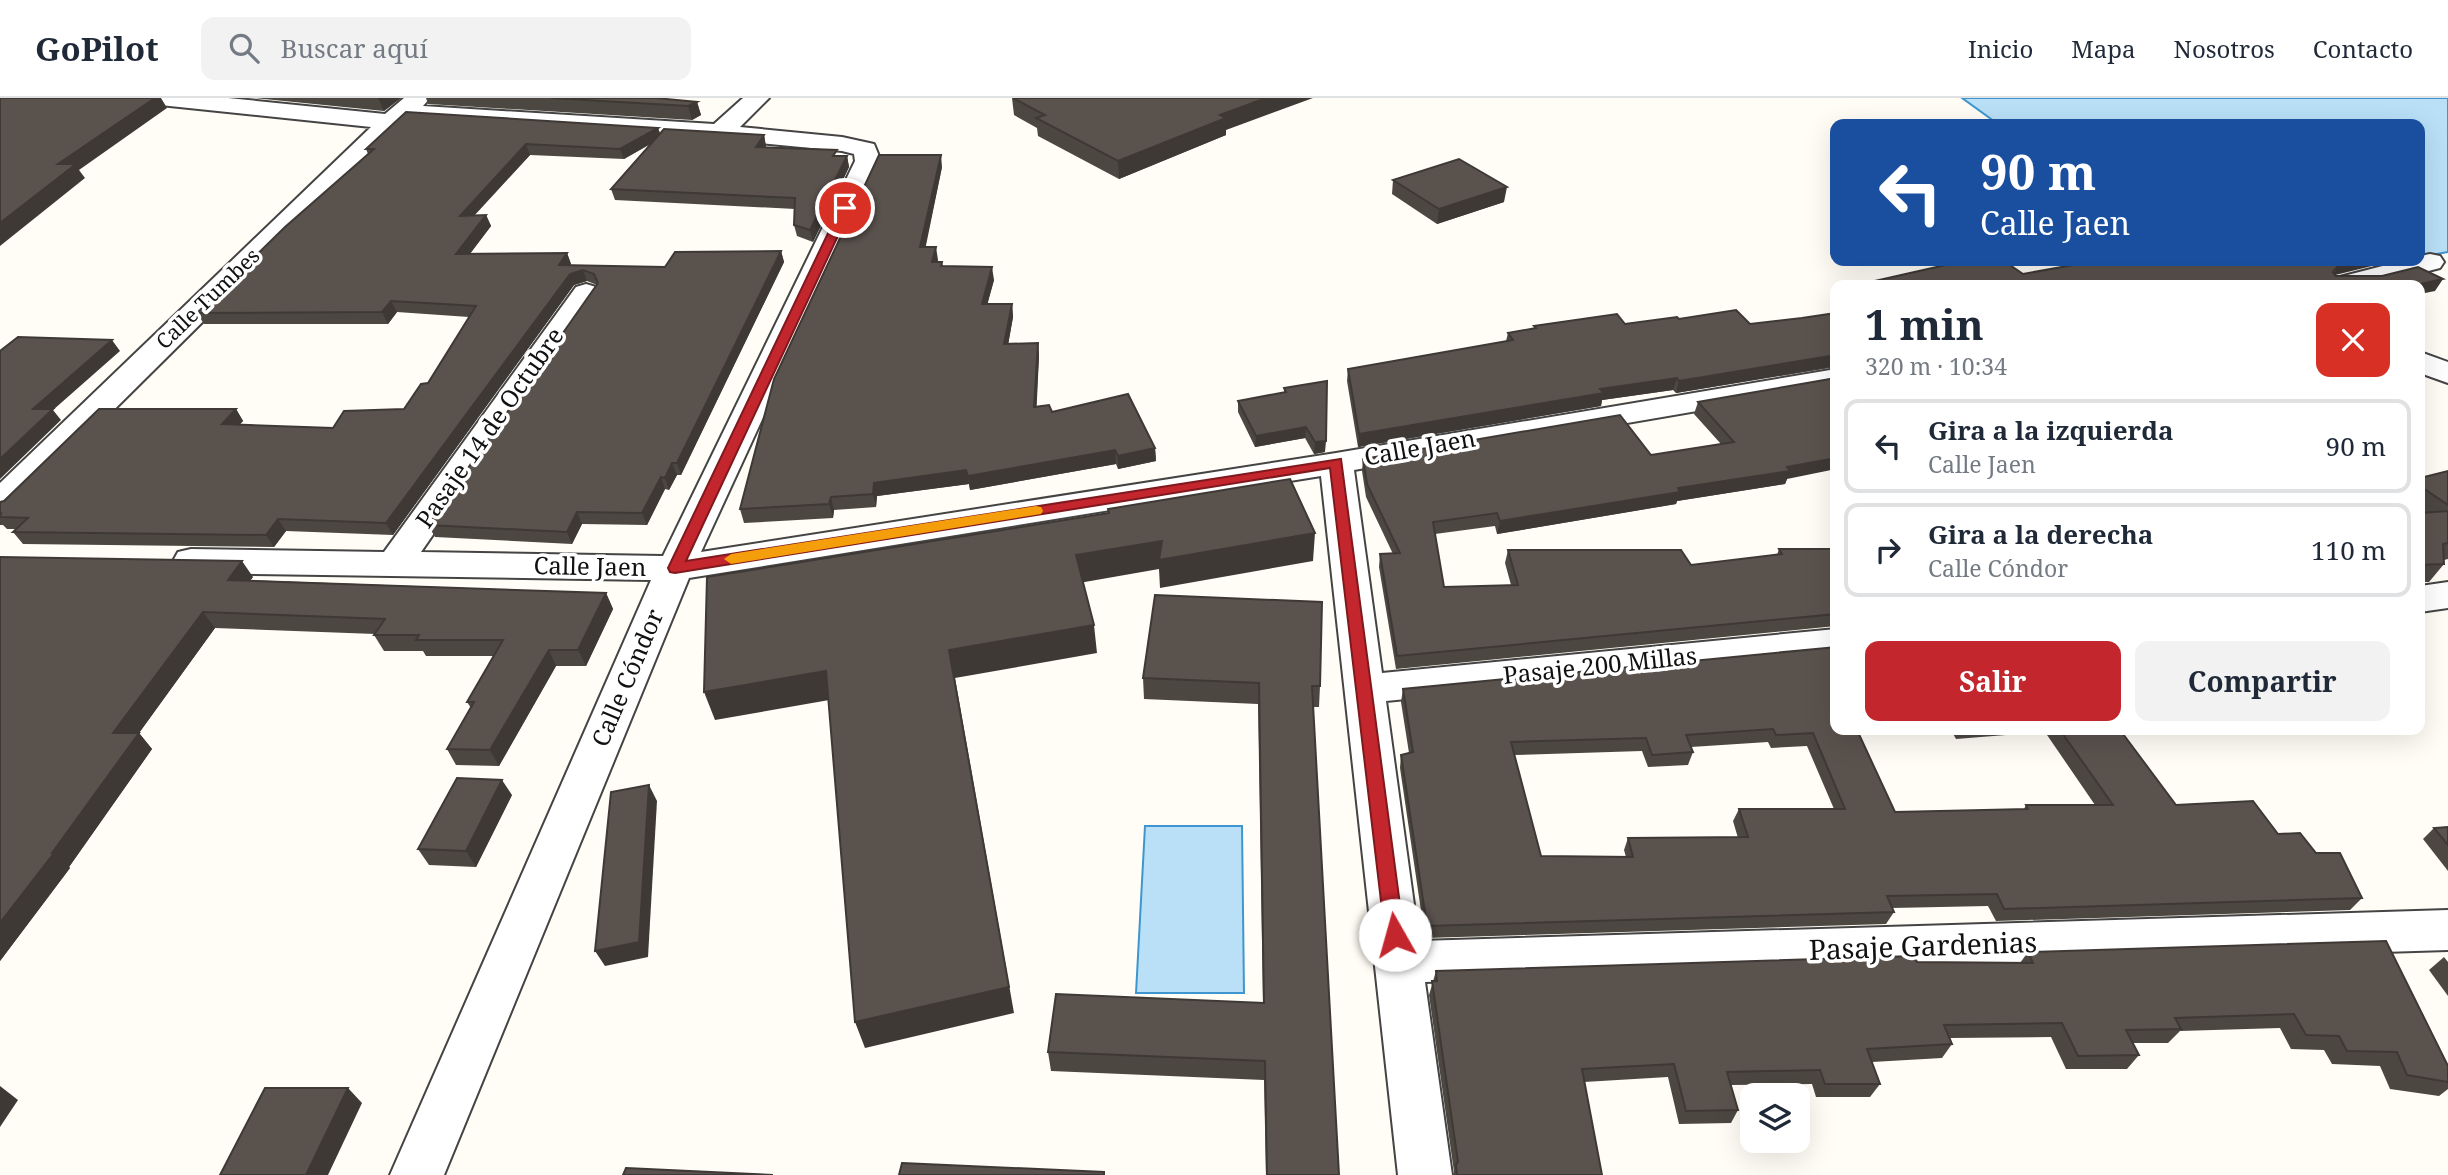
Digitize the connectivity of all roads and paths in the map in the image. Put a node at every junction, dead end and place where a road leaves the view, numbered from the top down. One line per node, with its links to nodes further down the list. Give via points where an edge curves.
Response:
1 (176, 98): 3 (street)
2 (757, 98): 4 (street)
3 (404, 111): 4 (street); 14 (street, Calle Tumbes)
4 (720, 132): 17 (street, Calle Cóndor, via 842,144 865,149 868,160)
5 (2430, 262): 6 (street)
6 (2425, 263)
7 (2415, 266): 8 (street)
8 (2361, 280)
9 (586, 293): 16 (street, Pasaje 14 de Octubre)
10 (2425, 363): 11 (street)
11 (2448, 374)
12 (1830, 379): 13 (street, Calle Jaen)
13 (1336, 463): 17 (street, Calle Jaen); 21 (street)
14 (0, 503)
15 (163, 560): 16 (street, Calle Jaen)
16 (394, 564): 17 (street, Calle Jaen)
17 (675, 568): 24 (street, Calle Cóndor)
18 (2448, 595): 19 (street)
19 (2425, 598)
20 (1830, 644): 21 (street, Pasaje 200 Millas)
21 (1364, 690): 23 (street)
22 (2448, 930): 23 (street, Pasaje Gardenias)
23 (1398, 962): 25 (street)
24 (417, 1175)
25 (1425, 1175)

